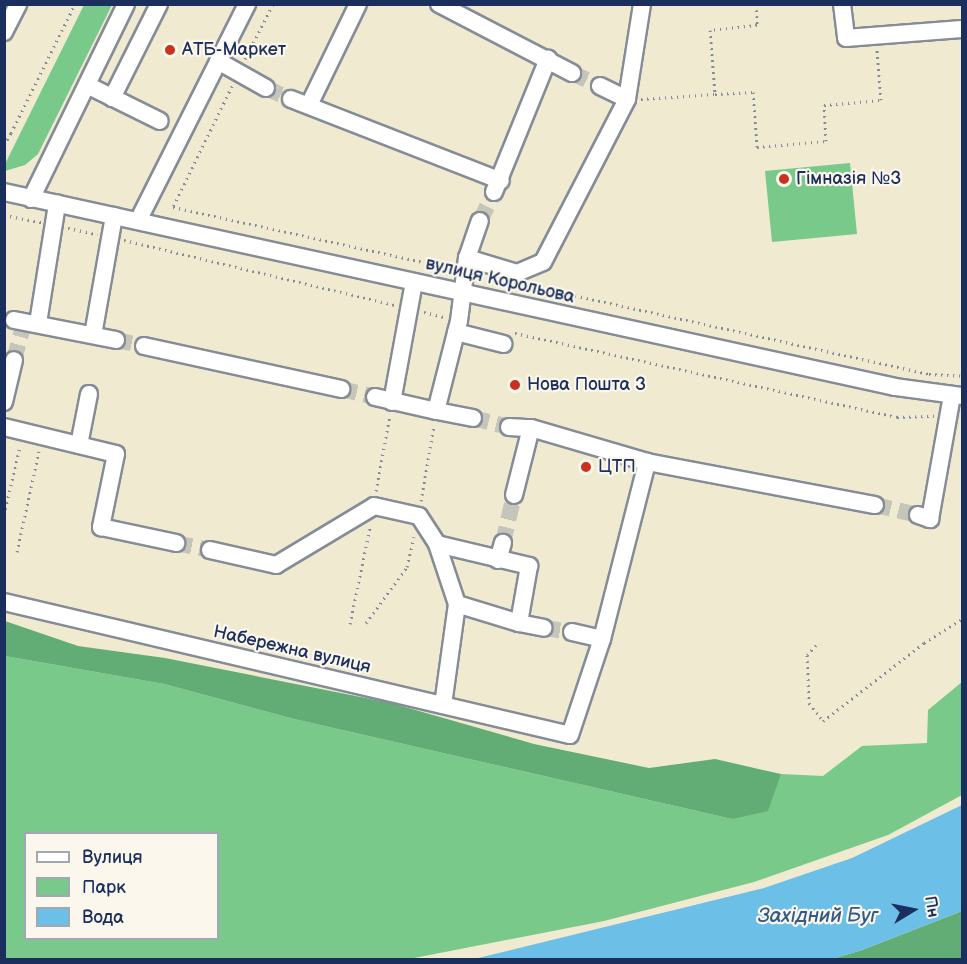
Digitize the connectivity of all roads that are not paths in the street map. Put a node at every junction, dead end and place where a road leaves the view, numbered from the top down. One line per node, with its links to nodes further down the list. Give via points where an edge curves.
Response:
1 (18, 4): 11 (street)
2 (126, 4): 15 (street)
3 (159, 4): 18 (street)
4 (227, 4): 9 (street)
5 (358, 4): 21 (street)
6 (440, 4): 12 (street)
7 (642, 4): 20 (street)
8 (842, 4): 10 (street, via 846,38)
9 (245, 8): 13 (street)
10 (963, 29)
11 (4, 32)
12 (548, 59): 14 (street); 21 (street, via 497,187)
13 (218, 61): 17 (street); 27 (street)
14 (572, 73)
15 (87, 85): 18 (street); 24 (street)
16 (600, 86): 20 (street)
17 (266, 88)
18 (112, 98): 22 (street)
19 (291, 99): 21 (street)
20 (627, 99): 29 (street, via 543,262 517,273)
21 (309, 105)
22 (160, 121)
23 (4, 192): 24 (street, вулиця Корольова)
24 (31, 199): 25 (street, вулиця Корольова)
25 (57, 204): 26 (street, вулиця Корольова); 33 (street, via 24,324)
26 (114, 216): 27 (street, вулиця Корольова); 33 (street)
27 (138, 221): 30 (street, вулиця Корольова)
28 (480, 221): 29 (street)
29 (467, 258): 31 (street)
30 (414, 282): 31 (street, вулиця Корольова); 43 (street)
31 (464, 294): 32 (street); 40 (street, вулиця Корольова, via 883,385)
32 (456, 332): 35 (street); 44 (street)
33 (93, 335): 34 (street)
34 (116, 340)
35 (503, 344)
36 (144, 346): 38 (street)
37 (14, 360): 42 (street)
38 (341, 390)
39 (89, 394): 49 (street)
40 (957, 396): 53 (street, via 930,519)
41 (375, 397): 43 (street)
42 (4, 402)
43 (392, 402): 44 (street)
44 (436, 411): 45 (street)
45 (473, 418)
46 (4, 427): 49 (street)
47 (508, 427): 48 (street)
48 (531, 428): 50 (street); 51 (street)
49 (79, 445): 54 (street, via 116,454 101,527)
50 (647, 462): 52 (street); 64 (street)
51 (513, 495)
52 (875, 505)
53 (918, 515)
54 (176, 543)
55 (503, 543): 58 (street)
56 (437, 544): 57 (street, via 419,516 374,506 276,565); 58 (street); 60 (street)
57 (210, 550)
58 (498, 560): 61 (street, via 529,566)
59 (4, 602): 65 (street, Набережна вулиця)
60 (457, 604): 61 (street); 65 (street)
61 (519, 623): 62 (street)
62 (544, 627)
63 (572, 632): 64 (street)
64 (602, 639): 65 (street, Набережна вулиця, via 570,735)
65 (443, 705)

